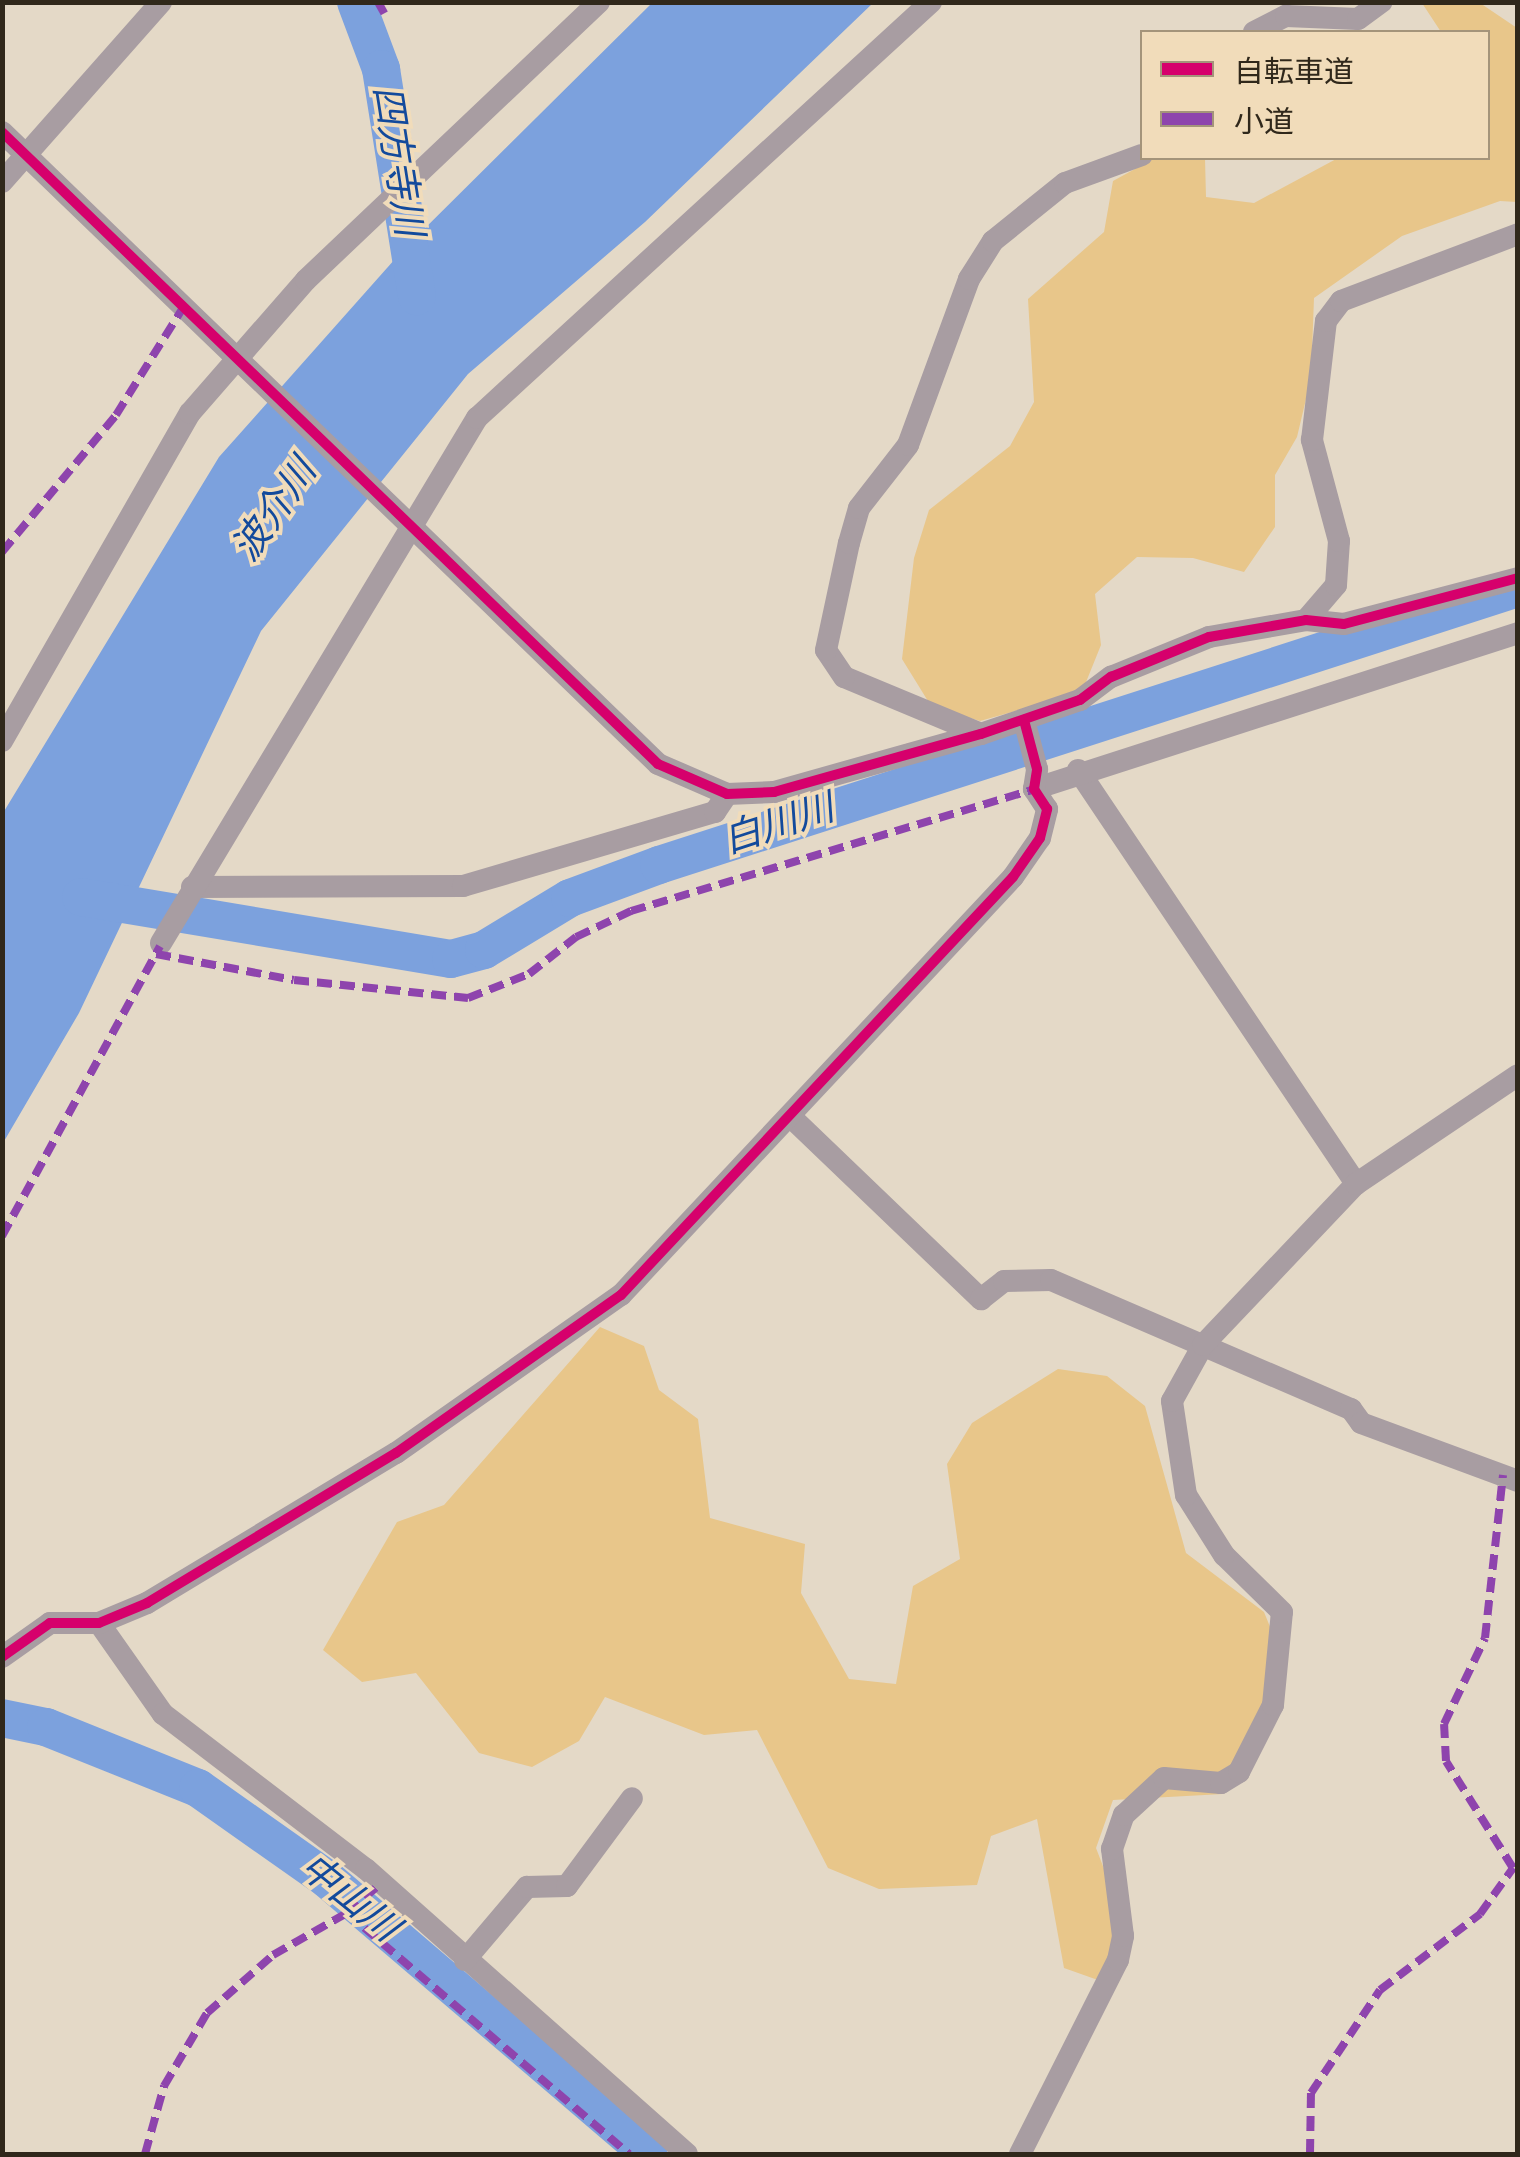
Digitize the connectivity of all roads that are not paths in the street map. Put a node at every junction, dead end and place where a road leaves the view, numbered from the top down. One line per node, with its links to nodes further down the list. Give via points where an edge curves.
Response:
1 (161, 2): 7 (street)
2 (598, 2): 11 (street, via 306,280)
3 (931, 2): 12 (street, via 477,418)
4 (1381, 2): 5 (street, via 1358,19 1286,16)
5 (1258, 30)
6 (2, 132): 7 (street)
7 (26, 154): 9 (street); 11 (street)
8 (1140, 155): 17 (street, via 1065,183 992,240 969,279 908,445 859,508 849,544 826,650 844,677)
9 (2, 182)
10 (1518, 234): 14 (street, via 1359,293 1326,321 1312,440 1339,541 1336,585)
11 (245, 368): 12 (street); 18 (street, via 190,413)
12 (408, 524): 21 (street, via 658,764); 22 (street)
13 (1518, 578): 14 (street, via 1344,624)
14 (1306, 620): 16 (street, via 1209,637)
15 (1518, 634): 19 (street)
16 (1025, 727): 17 (street); 20 (street)
17 (981, 734): 21 (street, via 774,792)
18 (2, 741)
19 (1078, 770): 20 (street); 26 (street)
20 (1036, 779): 25 (street, via 1046,809 1040,838 1012,877)
21 (727, 794): 22 (street, via 715,812 463,886)
22 (192, 886): 23 (street)
23 (161, 944)
24 (1518, 1075): 26 (street)
25 (792, 1118): 27 (street, via 981,1299 1004,1281 1051,1280); 29 (street, via 621,1294 502,1383 147,1603)
26 (1356, 1184): 27 (street)
27 (1203, 1345): 28 (street, via 1350,1409 1362,1424); 34 (street, via 1172,1400 1177,1465 1224,1555 1282,1612 1273,1706 1238,1772 1221,1783 1164,1778 1124,1814 1112,1849 1124,1936 1118,1960)
28 (1518, 1481)
29 (98, 1623): 30 (street, via 50,1623); 32 (street, via 162,1714 366,1868)
30 (2, 1657)
31 (632, 1798): 32 (street, via 568,1886 527,1887)
32 (465, 1960): 33 (street)
33 (687, 2154)
34 (1020, 2154)

